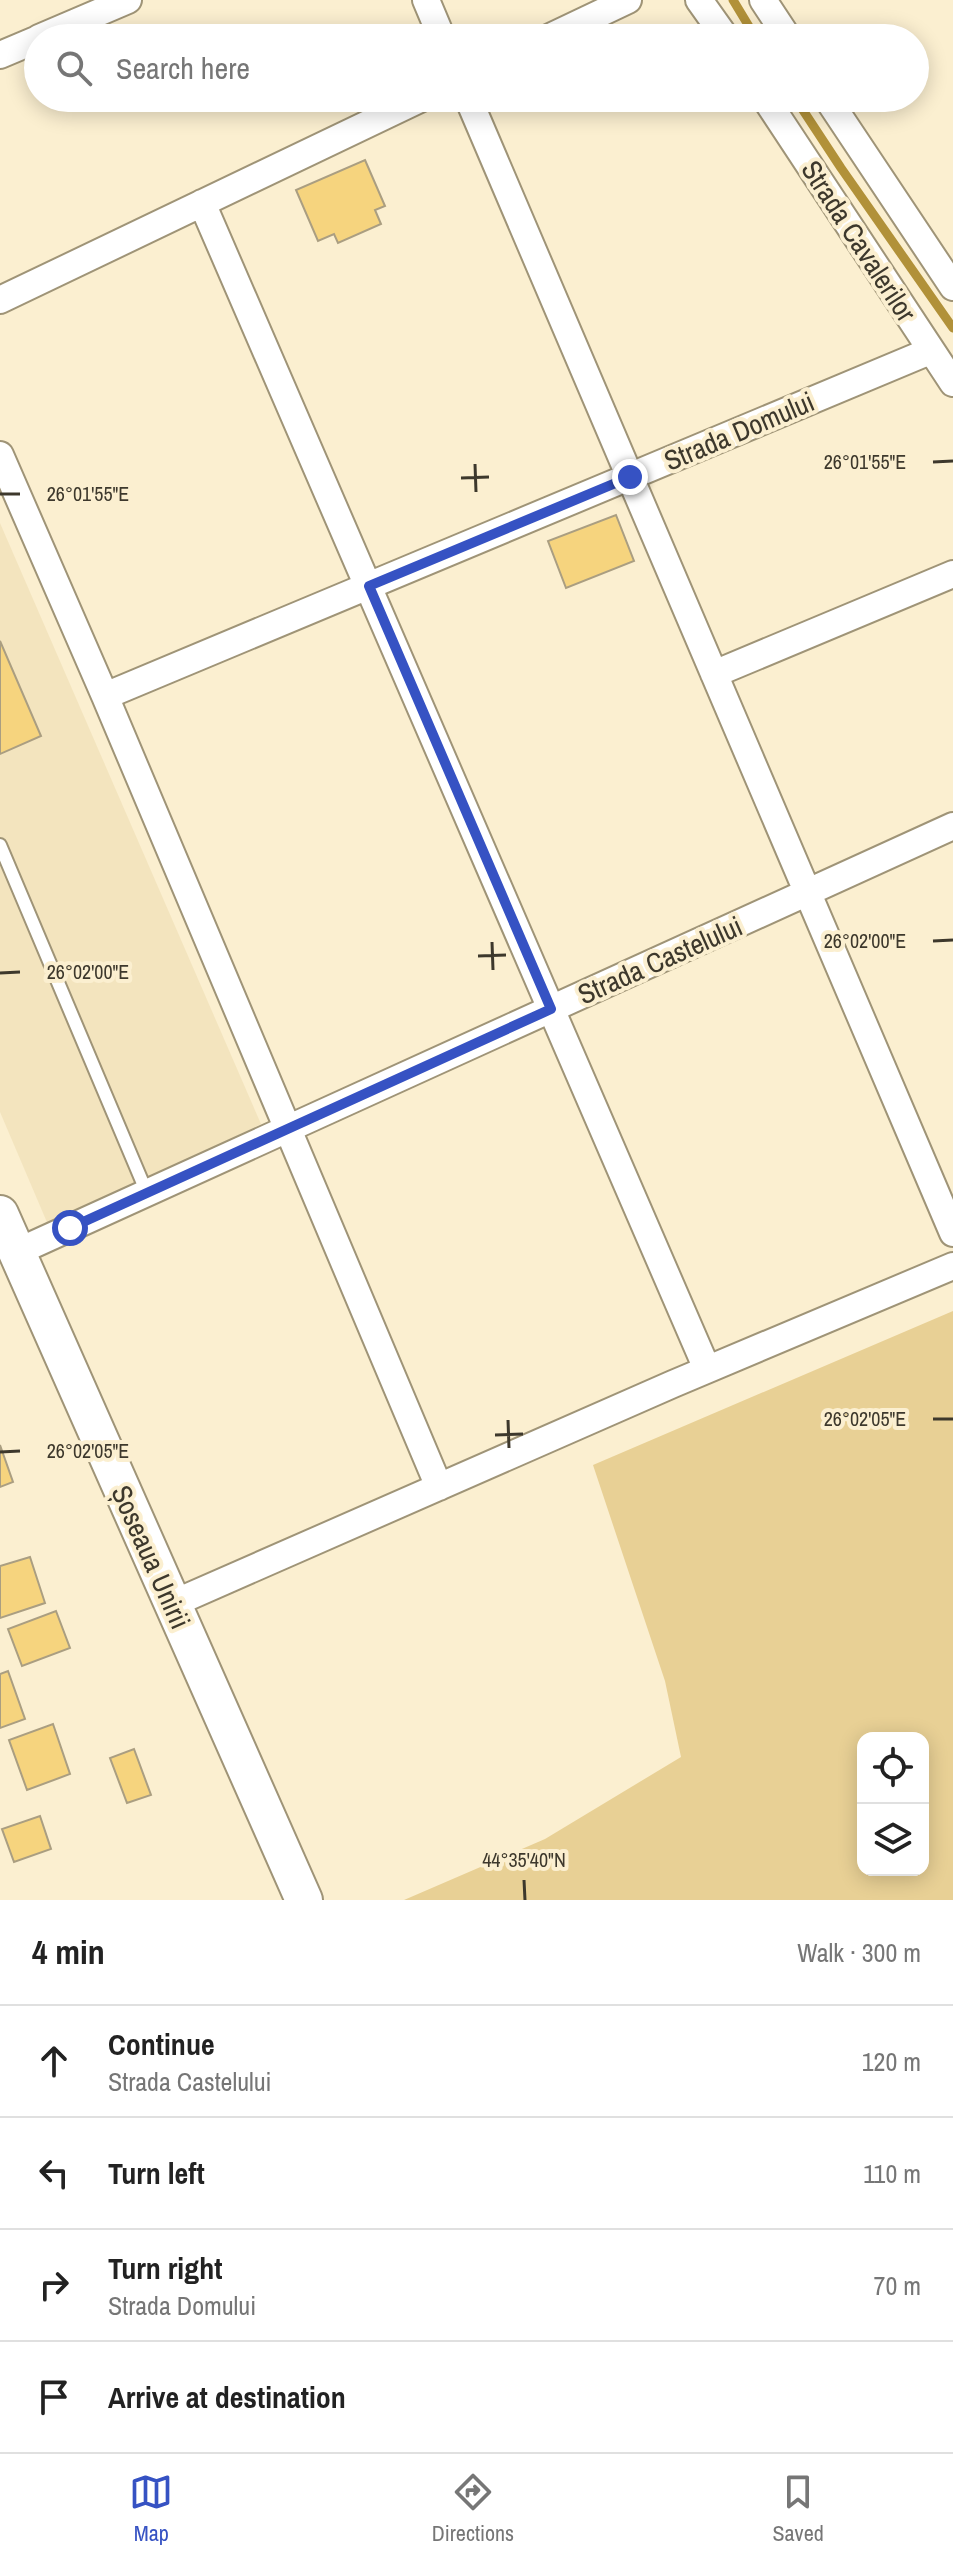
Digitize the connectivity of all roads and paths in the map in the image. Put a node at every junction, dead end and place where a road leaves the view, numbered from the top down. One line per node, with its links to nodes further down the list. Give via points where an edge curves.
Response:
1 (128, 0): 6 (street)
2 (426, 0): 7 (street)
3 (628, 0): 8 (street)
4 (699, 0): 9 (street)
5 (763, 0): 10 (street)
6 (72, 24)
7 (436, 24)
8 (577, 24)
9 (716, 24)
10 (779, 24)
11 (24, 45): 12 (street)
12 (0, 55)
13 (393, 112): 17 (street)
14 (474, 112): 23 (street)
15 (774, 112): 20 (street, Strada Cavalerilor)
16 (836, 112): 18 (street)
17 (202, 203): 19 (street); 25 (street)
18 (953, 287)
19 (0, 300)
20 (930, 351): 21 (street, Strada Cavalerilor); 23 (street, Strada Domului)
21 (953, 383)
22 (0, 455): 27 (street)
23 (630, 477): 25 (street, Strada Domului); 26 (street)
24 (953, 574): 26 (street)
25 (369, 586): 27 (street, Strada Domului); 31 (street)
26 (714, 674): 30 (street)
27 (105, 696): 32 (street)
28 (953, 826): 30 (street, Strada Castelului)
29 (0, 845): 33 (lane)
30 (808, 892): 31 (street, Strada Castelului); 35 (street)
31 (551, 1009): 32 (street, Strada Castelului); 38 (street)
32 (286, 1129): 33 (street, Strada Castelului); 39 (street)
33 (147, 1193): 36 (street, Strada Castelului)
34 (0, 1214): 36 (main road, Șoseaua Unirii)
35 (953, 1233)
36 (17, 1252): 40 (main road, Șoseaua Unirii)
37 (953, 1266): 38 (street)
38 (707, 1369): 39 (street)
39 (439, 1487): 40 (street)
40 (172, 1604): 41 (main road, Șoseaua Unirii)
41 (304, 1900)

